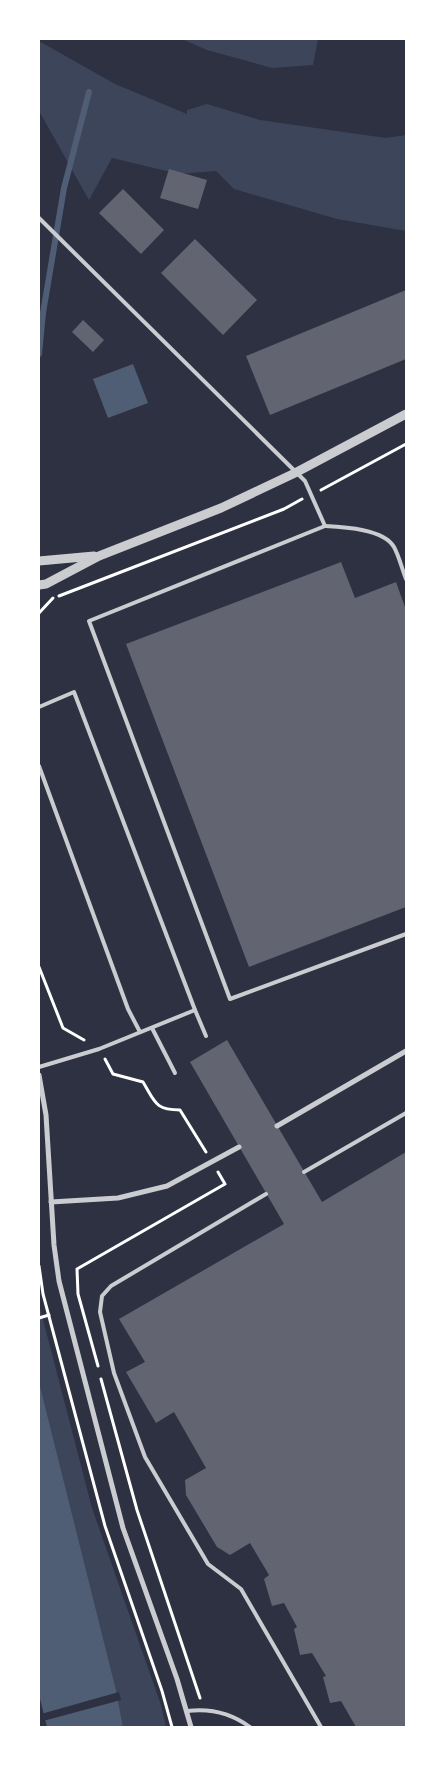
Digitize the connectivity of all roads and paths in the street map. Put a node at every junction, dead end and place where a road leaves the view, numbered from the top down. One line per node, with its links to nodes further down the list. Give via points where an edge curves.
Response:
1 (39, 218): 6 (lane, via 305,481)
2 (406, 414): 7 (street, via 229,504)
3 (406, 444): 4 (path)
4 (319, 491)
5 (310, 495): 11 (path, via 284,509 53,598)
6 (325, 526): 9 (lane, via 380,535 393,545); 14 (lane, via 89,621 230,999)
7 (100, 556): 8 (street); 10 (street)
8 (39, 561)
9 (406, 580)
10 (39, 586)
11 (39, 613)
12 (39, 707): 16 (lane, via 74,692)
13 (39, 766): 18 (lane, via 128,1009)
14 (406, 934)
15 (39, 967): 20 (path, via 63,1028)
16 (195, 1010): 17 (lane); 19 (lane)
17 (152, 1028): 18 (lane); 23 (lane)
18 (140, 1032): 20 (lane)
19 (206, 1036)
20 (99, 1049): 22 (lane); 28 (path, via 113,1074 143,1082 156,1104 165,1110 180,1110)
21 (406, 1051): 26 (street)
22 (39, 1067)
23 (175, 1073)
24 (39, 1075): 31 (street, via 46,1114)
25 (406, 1113): 29 (lane)
26 (277, 1126)
27 (239, 1148): 28 (street)
28 (212, 1162): 31 (street, via 167,1186 118,1198); 34 (path, via 225,1184 77,1270 78,1294)
29 (304, 1172)
30 (266, 1194): 40 (lane, via 111,1286 102,1296 100,1312 114,1373 146,1457 208,1564 241,1589)
31 (51, 1202): 37 (street, via 59,1281 123,1528)
32 (49, 1315): 33 (path)
33 (39, 1318)
34 (98, 1369)
35 (101, 1379): 36 (path, via 137,1510)
36 (204, 1709): 37 (lane); 39 (lane, via 223,1713)
37 (187, 1711): 38 (street)
38 (191, 1727)
39 (250, 1727)
40 (321, 1727)

